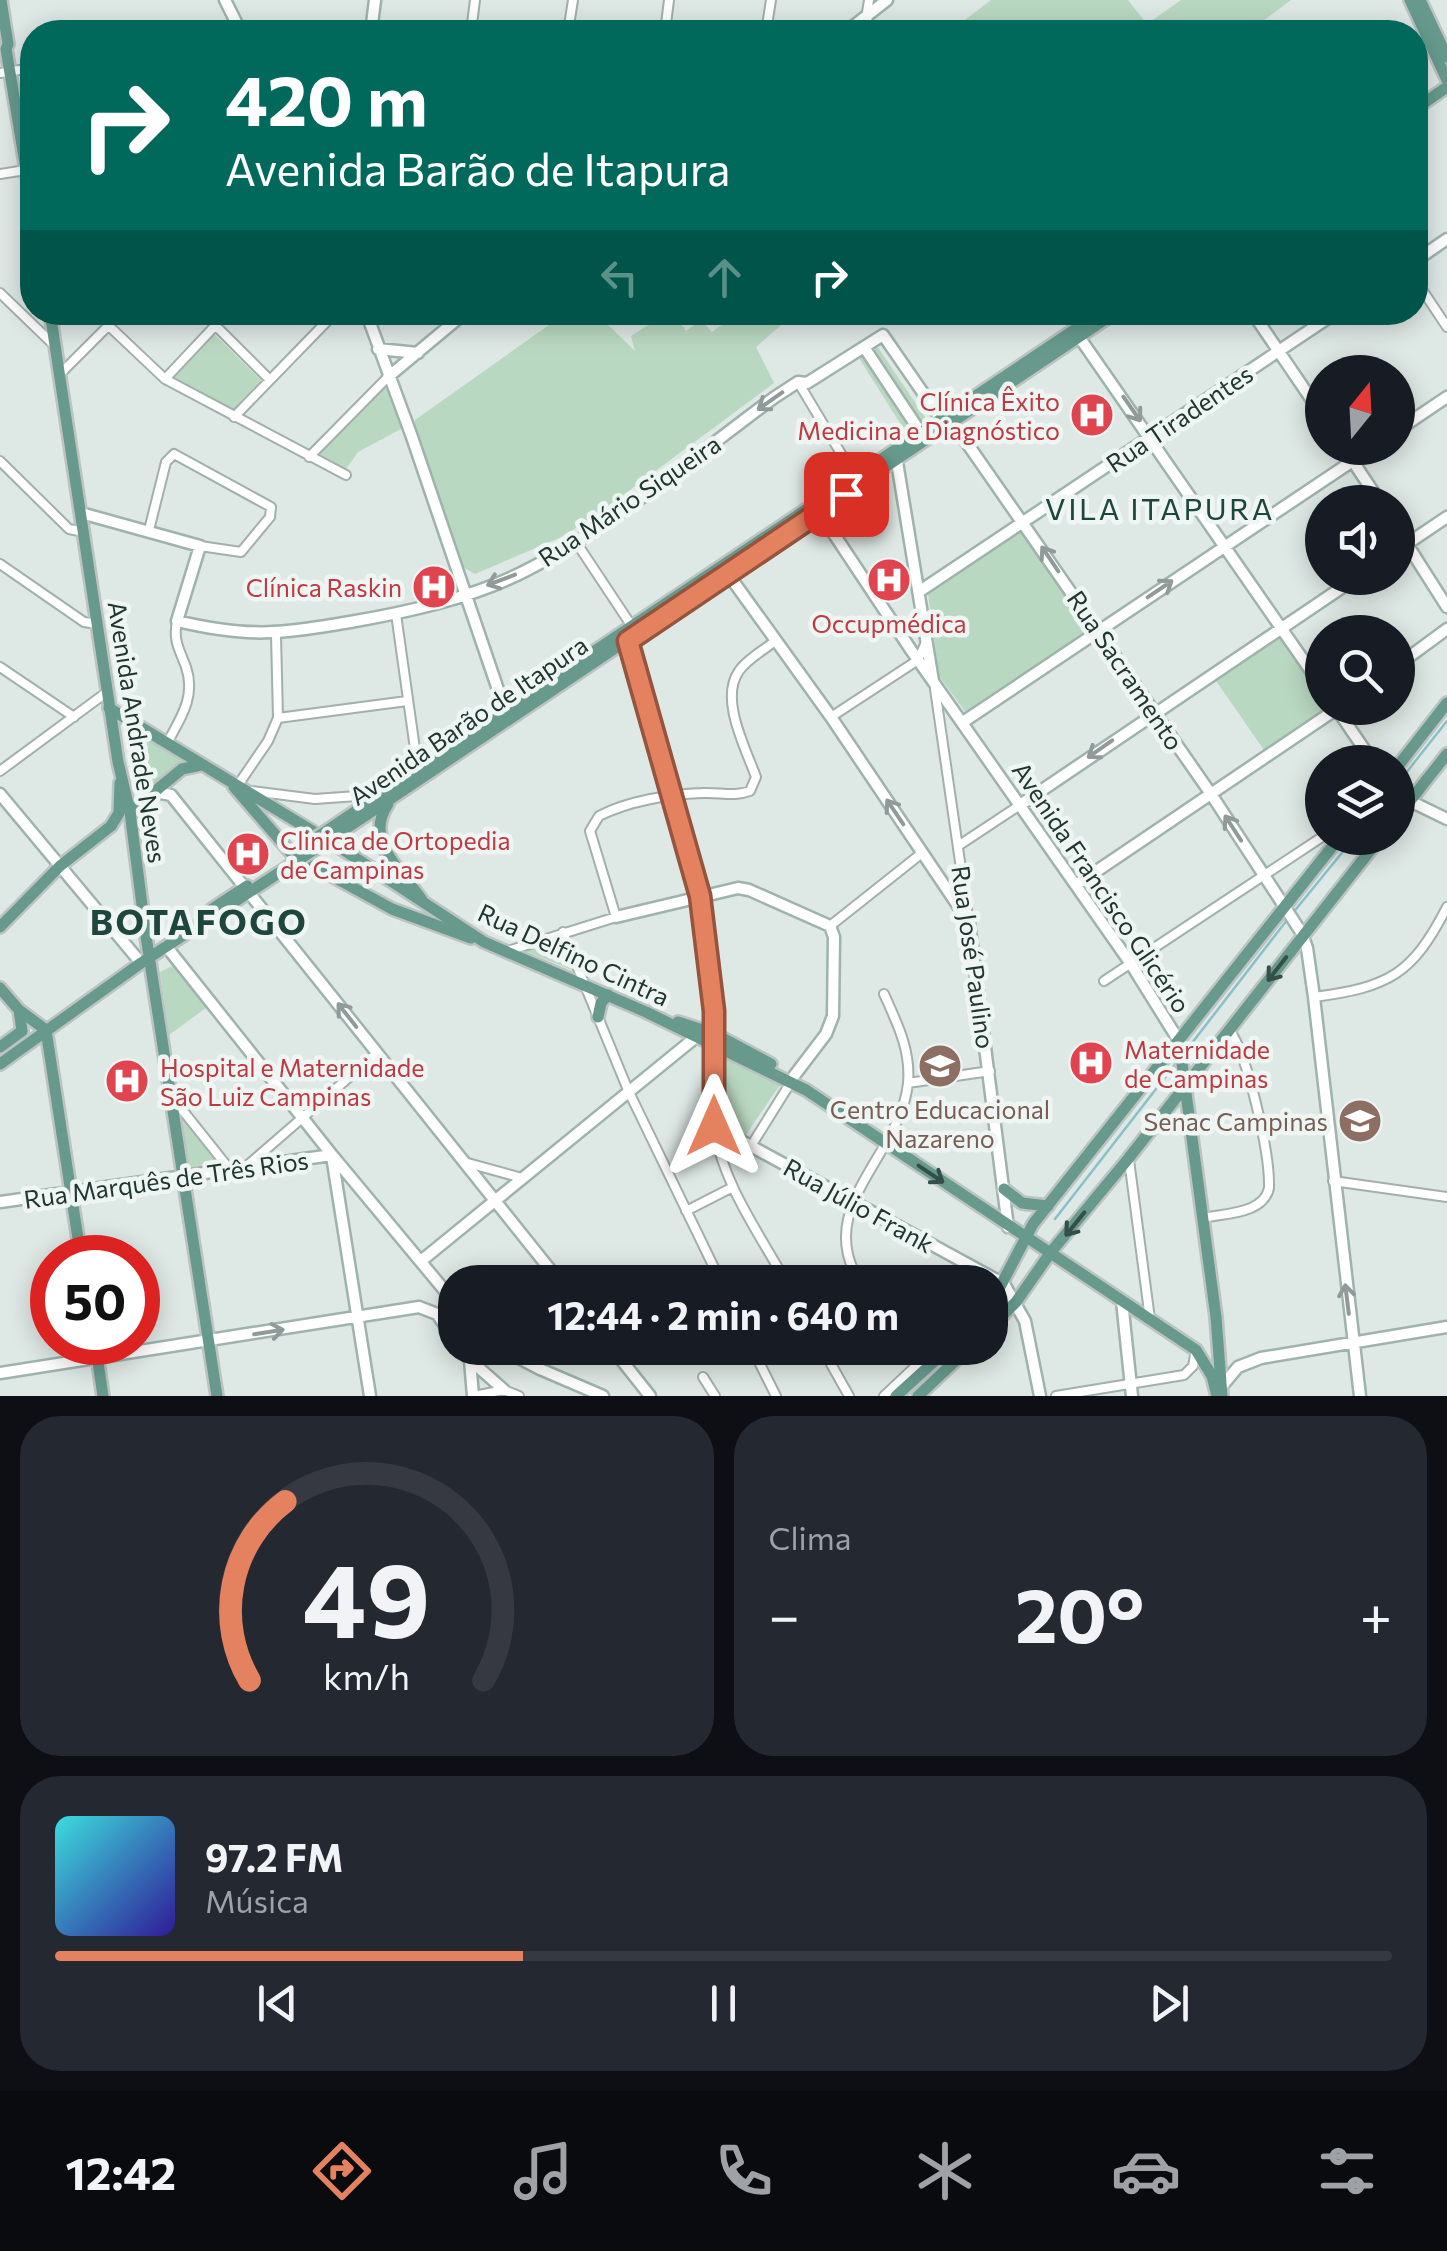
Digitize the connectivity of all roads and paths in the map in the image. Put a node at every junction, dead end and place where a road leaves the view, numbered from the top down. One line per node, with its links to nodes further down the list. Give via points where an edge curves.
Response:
1 (1, 0): 12 (main road, via 12,48)
2 (224, 0): 7 (street)
3 (238, 0): 7 (street)
4 (869, 0): 8 (street)
5 (888, 0): 8 (street)
6 (1420, 0): 11 (main road)
7 (232, 14): 9 (street)
8 (866, 19)
9 (235, 20)
10 (1428, 40): 13 (main road)
11 (1447, 57)
12 (6, 72): 14 (main road)
13 (1447, 83)
14 (20, 128)
15 (0, 293): 17 (street)
16 (1428, 299): 29 (street)
17 (20, 312)
18 (33, 325): 32 (street)
19 (52, 325): 32 (main road, Avenida Andrade Neves)
20 (323, 325): 40 (street)
21 (370, 325): 34 (street)
22 (451, 325): 36 (street)
23 (1087, 325): 30 (main road, Avenida Barão de Itapura)
24 (1092, 325): 30 (main road, Avenida Barão de Itapura)
25 (1261, 325): 35 (street)
26 (1318, 325): 35 (street, Rua Tiradentes)
27 (109, 326): 37 (street); 39 (street)
28 (216, 326): 39 (street); 40 (street)
29 (1447, 327)
30 (1078, 333): 46 (main road, Avenida Barão de Itapura); 48 (street, one-way to 48)
31 (882, 335): 33 (street, Rua Mário Siqueira); 46 (street, Rua Sacramento)
32 (55, 346): 37 (main road, Avenida Andrade Neves)
33 (864, 347): 41 (street, Rua Mário Siqueira, via 807,384); 47 (street)
34 (378, 349): 36 (street); 38 (street)
35 (1279, 351): 42 (street); 48 (street, Rua Tiradentes)
36 (418, 353): 38 (street)
37 (61, 373): 55 (main road, Avenida Andrade Neves)
38 (388, 377): 50 (street); 69 (street)
39 (165, 379): 44 (street)
40 (270, 380): 44 (street)
41 (798, 382): 54 (street); 62 (street, Rua Mário Siqueira, one-way to 62)
42 (1305, 390)
43 (1447, 397): 45 (street)
44 (234, 417): 50 (street)
45 (1415, 419)
46 (947, 421): 47 (main road, Avenida Barão de Itapura); 49 (main road, Avenida Barão de Itapura); 58 (street, Rua Sacramento)
47 (921, 433): 49 (main road, Avenida Barão de Itapura)
48 (1152, 437): 58 (street, Rua Tiradentes); 63 (street)
49 (895, 455): 54 (main road, Avenida Barão de Itapura); 56 (main road, Avenida Barão de Itapura); 68 (street, Rua José Paulino)
50 (309, 457): 53 (street)
51 (0, 461): 60 (street, via 69,529)
52 (1346, 465): 63 (street)
53 (346, 475)
54 (856, 478): 67 (main road, Avenida Barão de Itapura)
55 (81, 513): 59 (street); 60 (main road, Avenida Andrade Neves)
56 (820, 513): 67 (main road, Avenida Barão de Itapura); 83 (street, Avenida Francisco Glicério)
57 (1447, 517): 61 (street)
58 (1024, 522): 68 (street, Rua Tiradentes); 77 (street, Rua Sacramento, one-way to 58)
59 (148, 530): 64 (street); 64 (street, via 166,462 176,454 271,507 241,552)
60 (84, 532): 74 (main road, Avenida Andrade Neves)
61 (1415, 538)
62 (576, 542): 69 (street, Rua Mário Siqueira, one-way to 69); 79 (street)
63 (1226, 545): 75 (street); 77 (street, one-way to 63)
64 (200, 546): 73 (street)
65 (0, 564): 74 (street, via 84,622)
66 (1415, 565): 71 (street)
67 (726, 570): 79 (main road, Avenida Barão de Itapura); 81 (street)
68 (920, 591): 80 (street, Rua José Paulino)
69 (465, 593): 72 (street, Rua Mário Siqueira); 93 (street)
70 (1330, 595): 75 (street)
71 (1447, 608)
72 (396, 614): 78 (street, Rua Mário Siqueira); 88 (street)
73 (177, 621): 78 (street, Rua Mário Siqueira); 101 (street, via 174,640 190,691)
74 (98, 624): 87 (main road, Avenida Andrade Neves)
75 (1281, 627): 84 (street); 91 (street)
76 (1447, 629): 82 (street)
77 (1099, 630): 91 (street, Rua Sacramento); 96 (street)
78 (276, 634): 95 (street)
79 (631, 635): 93 (main road, Avenida Barão de Itapura); 114 (street)
80 (927, 638): 83 (street); 86 (street, Rua José Paulino)
81 (776, 641): 94 (street); 114 (street, via 734,679 736,721 755,784 738,795)
82 (1415, 653)
83 (918, 660): 86 (street, Avenida Francisco Glicério); 94 (street)
84 (1305, 662)
85 (0, 667): 92 (street)
86 (934, 685): 96 (street, Avenida Francisco Glicério); 99 (street, Rua José Paulino)
87 (107, 692): 90 (main road, Avenida Andrade Neves); 92 (street)
88 (407, 701): 95 (street); 105 (street)
89 (1447, 704): 102 (main road)
90 (110, 711): 92 (street); 98 (main road); 100 (main road, Avenida Andrade Neves)
91 (1154, 711): 111 (street, Rua Sacramento); 116 (street, one-way to 116)
92 (78, 715): 106 (street)
93 (506, 716): 105 (main road, Avenida Barão de Itapura); 113 (main road, Avenida Barão de Itapura)
94 (830, 717): 123 (street, one-way to 94)
95 (278, 718): 108 (street)
96 (963, 722): 99 (street); 116 (street, Avenida Francisco Glicério)
97 (1312, 725): 111 (street)
98 (144, 727): 100 (main road, via 127,728); 101 (main road)
99 (942, 736): 121 (street, Rua José Paulino)
100 (114, 740): 107 (main road, Avenida Andrade Neves)
101 (167, 743): 104 (main road)
102 (1415, 745)
103 (1447, 754): 112 (main road)
104 (205, 766): 108 (main road); 109 (main road, via 182,769)
105 (418, 770): 117 (main road, Avenida Barão de Itapura)
106 (0, 771)
107 (121, 780): 118 (main road, Avenida Andrade Neves); 120 (main road, via 119,814)
108 (237, 784): 117 (street, via 315,800 356,796); 126 (main road); 137 (main road)
109 (155, 792): 118 (main road); 133 (street, via 171,795)
110 (0, 794): 127 (street)
111 (1211, 794): 130 (street, Rua Sacramento, one-way to 111); 132 (street)
112 (1415, 795)
113 (396, 796): 117 (main road, Avenida Barão de Itapura); 137 (main road, via 382,814 380,840)
114 (670, 796): 134 (street); 138 (street, via 606,812 592,824)
115 (1415, 803): 119 (street)
116 (1020, 805): 121 (street); 132 (street, Avenida Francisco Glicério)
117 (364, 810): 126 (main road, Avenida Barão de Itapura, bridge)
118 (130, 812): 129 (main road, Avenida Andrade Neves)
119 (1447, 818)
120 (111, 826): 127 (main road); 129 (main road, via 127,836)
121 (958, 846): 128 (street, Rua José Paulino)
122 (1305, 848): 130 (street)
123 (922, 853): 131 (street); 141 (street)
124 (1326, 855): 136 (main road)
125 (1366, 855): 145 (main road)
126 (296, 856): 133 (main road, Avenida Barão de Itapura); 137 (main road, via 392,909)
127 (60, 866): 142 (main road); 143 (street)
128 (962, 872): 131 (street); 139 (street, Rua José Paulino)
129 (137, 874): 146 (main road, Avenida Andrade Neves)
130 (1264, 875): 136 (street, Rua Sacramento); 151 (street)
131 (941, 881): 139 (street)
132 (1076, 885): 151 (street, Avenida Francisco Glicério)
133 (248, 890): 147 (main road, Avenida Barão de Itapura); 167 (street, one-way to 133)
134 (700, 896): 138 (street); 141 (street, via 749,890); 164 (street)
135 (1447, 907): 157 (street, via 1407,966 1377,984)
136 (1285, 908): 145 (street, Rua Sacramento); 166 (main road)
137 (433, 916): 149 (main road, Rua Delfino Cintra)
138 (616, 917): 140 (street)
139 (969, 922): 169 (street, Rua José Paulino)
140 (583, 926): 144 (street); 148 (street)
141 (830, 926): 170 (street, via 834,1016)
142 (0, 927)
143 (115, 930): 146 (street); 150 (street)
144 (563, 932): 148 (street); 149 (street)
145 (1302, 934): 157 (street, Rua Sacramento); 161 (main road, one-way to 161)
146 (146, 936): 150 (main road, Avenida Andrade Neves)
147 (166, 946): 150 (main road, Avenida Barão de Itapura); 175 (street)
148 (572, 951): 153 (street)
149 (504, 952): 153 (main road, Rua Delfino Cintra)
150 (145, 960): 162 (main road, Avenida Barão de Itapura); 174 (main road, Avenida Andrade Neves)
151 (1130, 964): 152 (street); 166 (street, Avenida Francisco Glicério)
152 (1104, 981)
153 (584, 986): 156 (main road, Rua Delfino Cintra); 160 (street)
154 (0, 988): 158 (main road)
155 (884, 994): 172 (street, via 902,1032)
156 (608, 995): 159 (main road, Rua Delfino Cintra); 160 (main road)
157 (1314, 998): 188 (street, Rua Sacramento)
158 (19, 1010): 162 (main road); 165 (main road, via 22,1031)
159 (646, 1012): 163 (main road, Rua Delfino Cintra); 164 (main road)
160 (598, 1017): 173 (street)
161 (1229, 1029): 171 (main road); 198 (street, via 1248,1068 1268,1196)
162 (46, 1030): 168 (main road, Avenida Barão de Itapura); 191 (main road)
163 (696, 1037): 164 (main road, Rua Delfino Cintra); 173 (street)
164 (714, 1039): 170 (main road, Rua Delfino Cintra); 176 (street)
165 (0, 1046)
166 (1180, 1047): 171 (main road, Avenida Francisco Glicério); 196 (main road)
167 (377, 1053): 175 (street); 183 (street)
168 (0, 1064)
169 (990, 1072): 172 (street); 190 (street, Rua José Paulino)
170 (793, 1079): 178 (main road, Rua Delfino Cintra); 179 (street)
171 (1185, 1079): 182 (main road); 198 (main road, Avenida Francisco Glicério)
172 (908, 1082): 178 (street)
173 (628, 1090): 187 (street); 197 (street)
174 (172, 1097): 185 (street); 186 (main road, Avenida Andrade Neves)
175 (302, 1116): 180 (street); 184 (street)
176 (714, 1126): 177 (street, Rua Júlio Frank); 181 (street)
177 (740, 1140): 179 (street, Rua Júlio Frank); 181 (street, via 728,1141)
178 (885, 1142): 195 (street); 199 (main road, Rua Delfino Cintra, one-way to 199)
179 (751, 1146): 195 (street, Rua Júlio Frank)
180 (332, 1155): 184 (street, Rua Marquês de Três Rios); 203 (street); 216 (street)
181 (720, 1156): 189 (street)
182 (1128, 1159): 202 (main road, one-way to 202); 217 (street)
183 (464, 1162): 187 (street); 193 (street)
184 (244, 1168): 185 (street, Rua Marquês de Três Rios)
185 (231, 1170): 186 (street, Rua Marquês de Três Rios)
186 (186, 1176): 191 (street, Rua Marquês de Três Rios); 219 (main road, Avenida Andrade Neves)
187 (522, 1178): 193 (street)
188 (1333, 1182): 192 (street); 220 (street, Rua Sacramento, one-way to 188)
189 (733, 1187): 197 (street); 206 (street)
190 (1004, 1189): 196 (main road, via 1022,1203); 199 (street, Rua José Paulino)
191 (71, 1192): 194 (street, Rua Marquês de Três Rios); 200 (main road)
192 (1447, 1198)
193 (496, 1200): 203 (street); 204 (street)
194 (0, 1202)
195 (854, 1203): 207 (street, via 844,1238); 208 (street, Rua Júlio Frank)
196 (1048, 1206): 201 (main road)
197 (686, 1210): 205 (street)
198 (1203, 1218): 239 (main road, Avenida Francisco Glicério)
199 (1008, 1226): 201 (main road, Rua Delfino Cintra)
200 (78, 1235)
201 (1024, 1237): 202 (main road, Rua Delfino Cintra); 209 (main road)
202 (1050, 1252): 212 (main road, Rua Delfino Cintra); 213 (main road)
203 (421, 1260): 210 (street)
204 (547, 1265)
205 (713, 1265)
206 (777, 1265)
207 (850, 1265)
208 (967, 1265)
209 (1008, 1274)
210 (438, 1281)
211 (1008, 1292): 213 (street)
212 (1122, 1301): 217 (main road, Rua Delfino Cintra); 236 (street)
213 (1016, 1302): 214 (main road); 252 (street)
214 (1008, 1310)
215 (438, 1315): 216 (street, via 426,1308)
216 (358, 1318): 219 (street, one-way to 216); 242 (street)
217 (1150, 1319): 222 (main road, Rua Delfino Cintra)
218 (1447, 1327): 220 (street)
219 (209, 1342): 221 (street); 241 (main road, Avenida Andrade Neves)
220 (1353, 1345): 239 (street, via 1246,1363); 255 (street, Rua Sacramento)
221 (160, 1349)
222 (1196, 1350): 236 (street, via 1184,1375); 239 (main road)
223 (48, 1365): 234 (street)
224 (98, 1365): 240 (main road)
225 (471, 1365): 243 (street)
226 (476, 1365): 237 (street)
227 (530, 1365): 245 (street)
228 (625, 1365): 246 (street)
229 (760, 1365): 248 (street)
230 (832, 1365): 249 (street)
231 (917, 1365): 250 (street)
232 (930, 1365): 251 (main road)
233 (952, 1365): 238 (main road)
234 (0, 1372)
235 (704, 1377): 247 (street)
236 (1131, 1383): 253 (street); 254 (street)
237 (504, 1390): 243 (street); 244 (street)
238 (923, 1393)
239 (1220, 1393)
240 (103, 1396)
241 (217, 1396)
242 (370, 1396)
243 (474, 1396)
244 (519, 1396)
245 (603, 1396)
246 (650, 1396)
247 (715, 1396)
248 (776, 1396)
249 (849, 1396)
250 (884, 1396)
251 (896, 1396)
252 (1040, 1396)
253 (1056, 1396)
254 (1132, 1396)
255 (1360, 1396)

